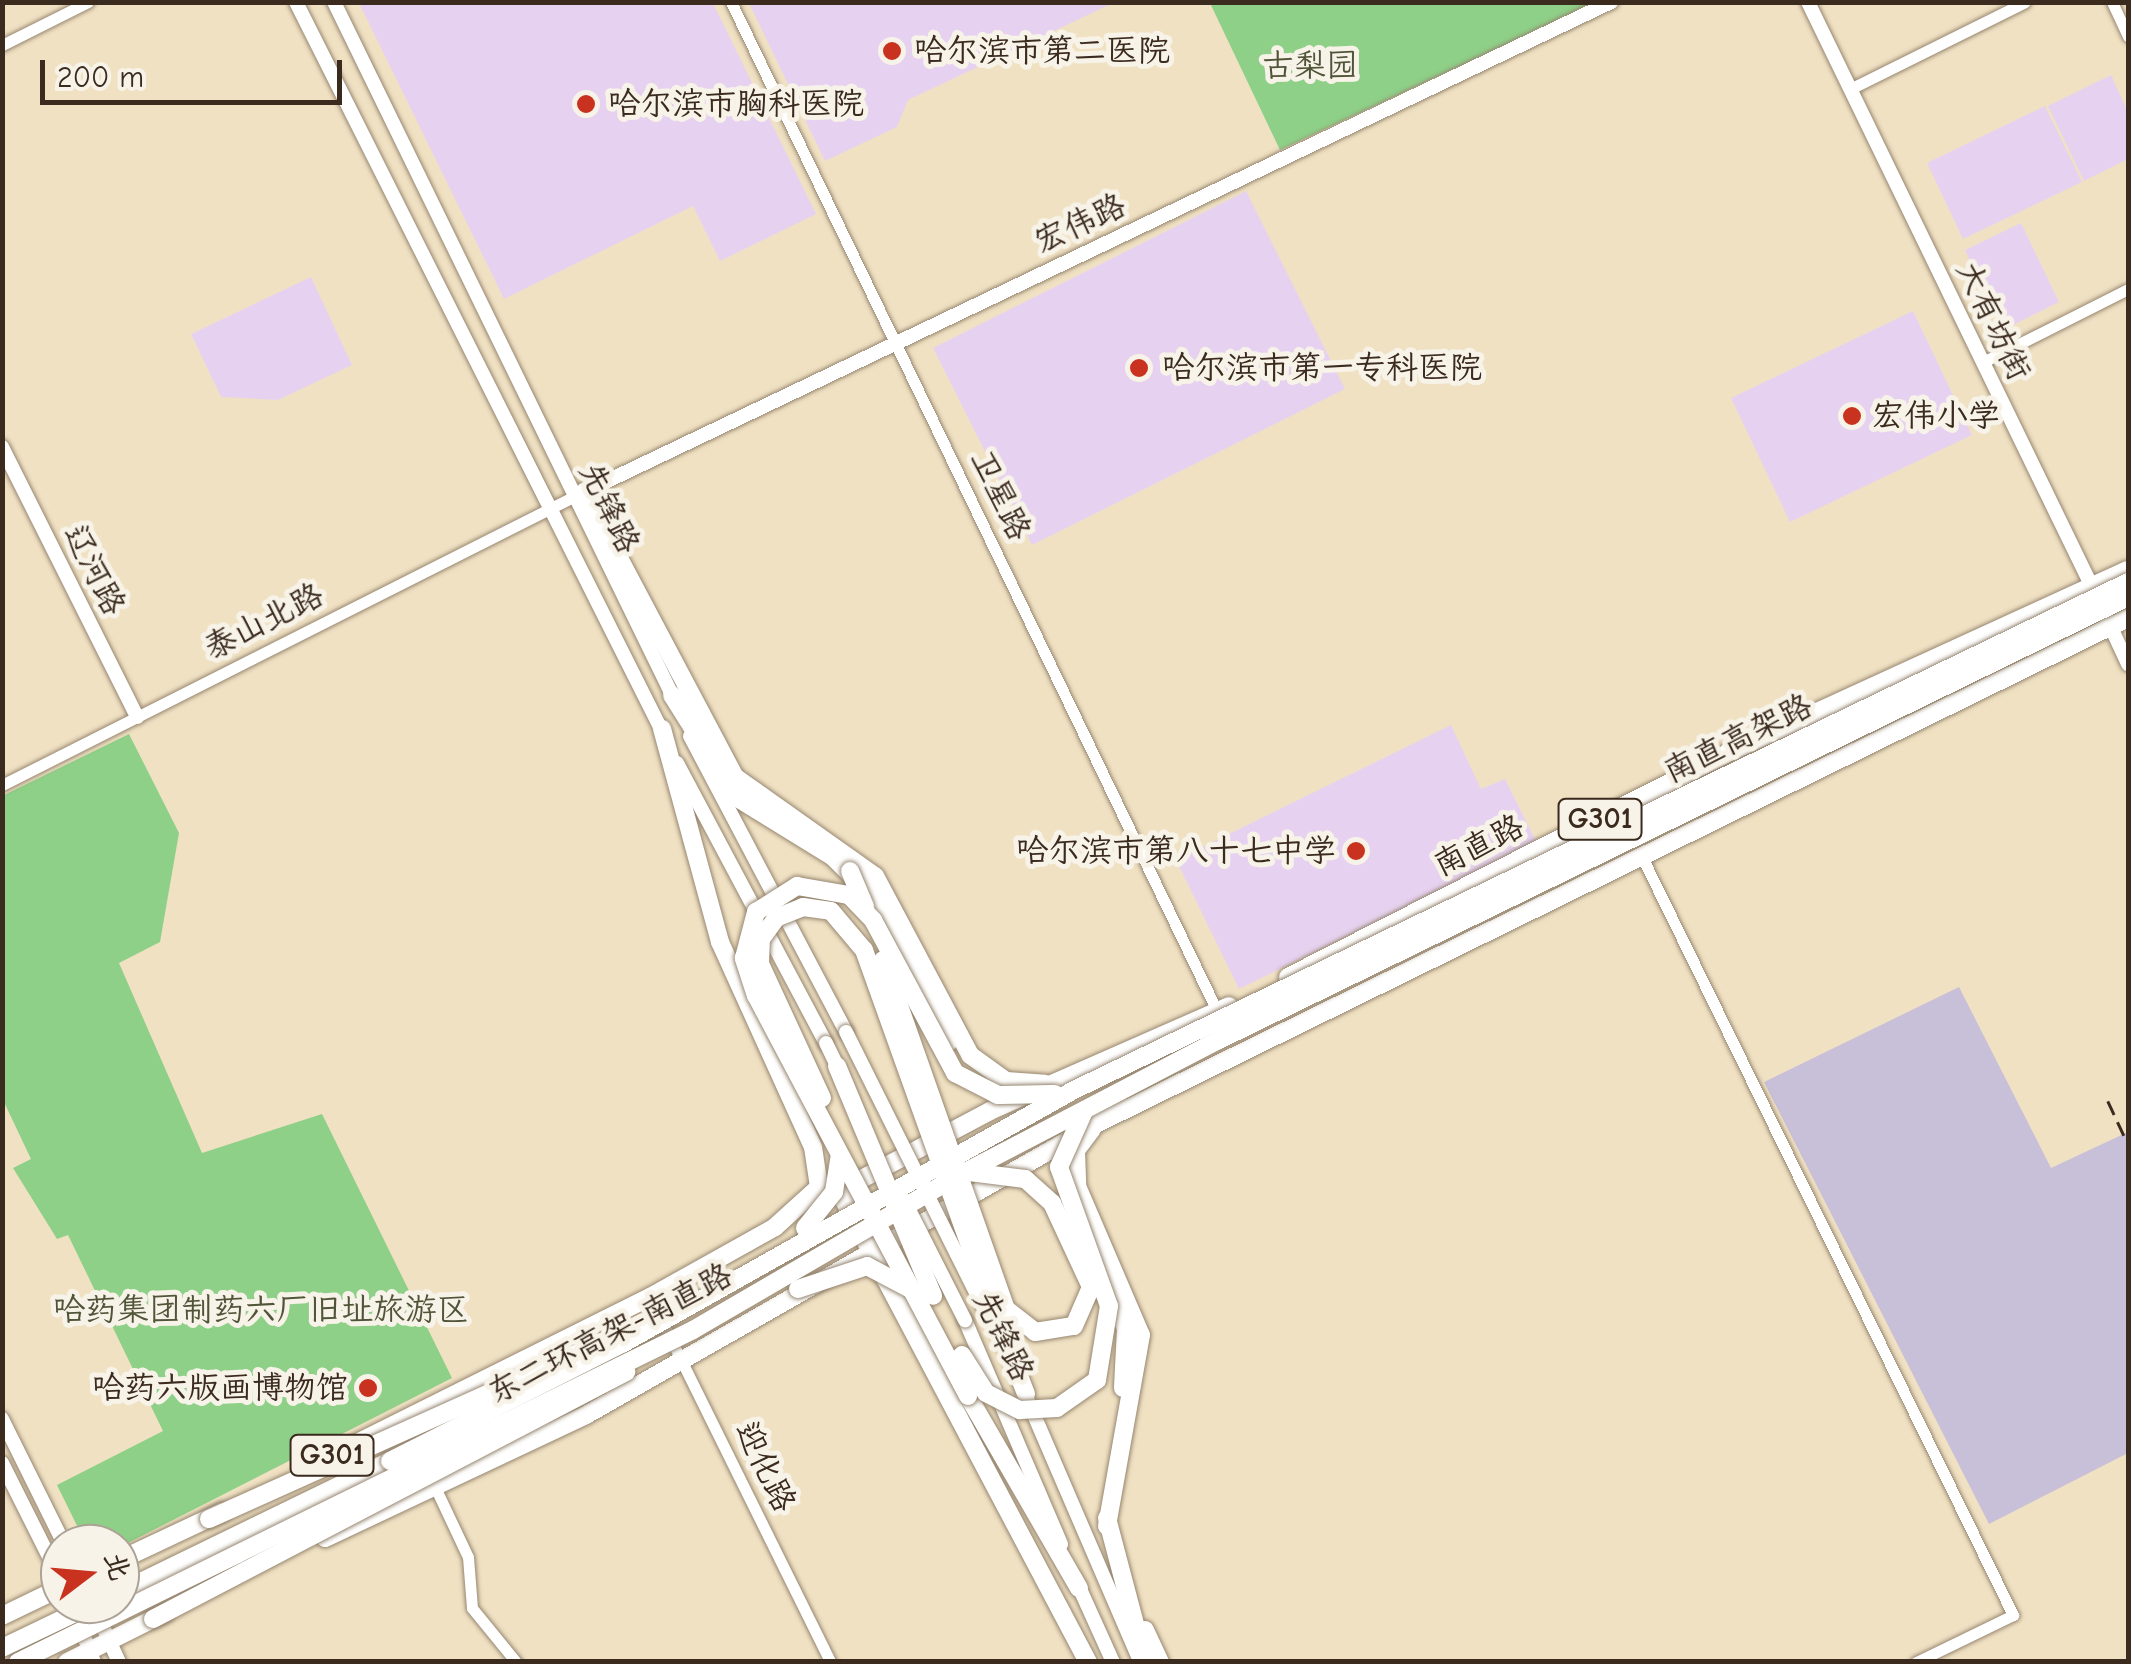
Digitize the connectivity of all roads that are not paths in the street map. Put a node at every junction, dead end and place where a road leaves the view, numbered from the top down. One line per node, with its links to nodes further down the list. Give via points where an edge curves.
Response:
1 (88, 2): 10 (street)
2 (296, 2): 18 (main road, 先锋路)
3 (334, 2): 17 (main road, 先锋路)
4 (731, 2): 13 (street, 卫星路)
5 (1611, 2): 13 (main road, 宏伟路)
6 (1808, 2): 11 (main road, 大有坊街)
7 (2025, 2): 11 (street)
8 (2112, 2): 9 (street)
9 (2128, 37)
10 (2, 45)
11 (1850, 89): 14 (main road, 大有坊街)
12 (2128, 289): 14 (street)
13 (896, 341): 17 (main road, 宏伟路); 33 (street, 卫星路)
14 (1983, 362): 21 (main road, 大有坊街)
15 (2, 448): 26 (main road, 辽河路)
16 (2, 463): 26 (main road, 辽河路)
17 (579, 494): 18 (street, 泰山北路); 25 (main road, 先锋路); 37 (highway, via 735,778 875,876 985,1070 1022,1084)
18 (550, 509): 26 (street, 泰山北路); 27 (main road, 先锋路)
19 (2128, 570): 21 (highway, 南直路 / G301)
20 (2128, 582): 33 (highway, 南直高架路, bridge)
21 (2093, 588): 23 (main road, 大有坊街); 28 (highway, 南直路 / G301)
22 (2128, 597): 33 (highway, 南直高架路, bridge)
23 (2120, 622): 24 (main road, 大有坊街); 30 (highway, G301)
24 (2128, 664)
25 (672, 695): 31 (highway, via 736,797); 50 (main road, 先锋路, bridge)
26 (133, 719): 29 (street, 泰山北路)
27 (662, 729): 35 (main road, 先锋路, bridge); 41 (highway, via 720,942 814,1146)
28 (1732, 751): 33 (highway, 南直路 / G301); 34 (highway, bridge, via 1717,768)
29 (2, 785)
30 (1642, 857): 32 (highway, G301); 84 (street, via 2013,1615)
31 (850, 870): 38 (highway, bridge); 40 (highway, bridge, via 1000,1296 1024,1328 1074,1326 1091,1287 1052,1203 1025,1179)
32 (1599, 882): 36 (highway, bridge, via 1568,888); 39 (highway, G301)
33 (1216, 1026): 34 (highway, 东二环高架-南直路, bridge); 36 (highway, 东二环高架-南直路, bridge); 37 (highway, 南直路 / G301)
34 (1135, 1061): 37 (highway, 东二环高架-南直路, bridge)
35 (837, 1066): 45 (highway, bridge, via 876,1173 986,1393 1044,1411 1083,1394 1108,1351); 65 (main road, 先锋路, bridge, via 965,1320)
36 (1150, 1080): 39 (highway, 东二环高架-南直路, bridge)
37 (1075, 1084): 38 (highway, bridge, via 1015,1098); 39 (street); 42 (highway, via 990,1111); 44 (highway, 东二环高架-南直路, bridge)
38 (985, 1090): 48 (highway, bridge, via 944,1058 873,920 848,895 797,886 756,912 744,958 756,996)
39 (1091, 1117): 40 (highway, 东二环高架-南直路, bridge); 43 (highway, G301); 45 (highway, bridge, via 1061,1154 1060,1179); 60 (highway, via 1073,1168 1141,1335)
40 (964, 1172): 52 (highway, 东二环高架-南直路, bridge)
41 (818, 1187): 42 (highway); 47 (highway, G301, via 775,1227)
42 (840, 1191): 43 (highway)
43 (874, 1246): 46 (highway, G301); 49 (highway)
44 (784, 1247): 50 (highway, bridge, via 834,1192 840,1144 759,950 776,918 815,907 851,927 864,950); 51 (highway, 东二环高架-南直路, bridge)
45 (1104, 1276): 60 (highway, bridge, via 1128,1349 1110,1454)
46 (804, 1289): 48 (highway, bridge, via 867,1266); 49 (highway, via 873,1275); 53 (highway)
47 (650, 1297): 53 (street, 迎化路); 58 (highway, G301)
48 (924, 1301): 65 (highway, bridge, via 968,1396)
49 (904, 1302): 80 (highway)
50 (986, 1303): 54 (highway)
51 (679, 1312): 58 (highway, bridge, via 549,1361); 64 (highway, 东二环高架-南直路, bridge)
52 (694, 1330): 68 (highway, bridge, via 570,1408); 75 (highway, 东二环高架-南直路, bridge)
53 (688, 1357): 57 (highway, G301); 79 (street, 迎化路)
54 (1026, 1394): 82 (main road, 先锋路)
55 (2, 1418): 59 (main road)
56 (2, 1464): 61 (main road)
57 (435, 1487): 68 (highway, G301); 78 (street, via 468,1556 472,1608)
58 (210, 1518): 62 (highway, G301)
59 (54, 1524)
60 (1107, 1526): 63 (highway)
61 (40, 1539)
62 (140, 1551)
63 (1111, 1560): 82 (highway); 83 (highway)
64 (140, 1582)
65 (1078, 1588): 81 (main road, 先锋路)
66 (40, 1598): 67 (highway)
67 (2, 1616)
68 (153, 1618): 72 (highway, G301)
69 (52, 1624): 73 (highway, bridge)
70 (79, 1624): 74 (main road)
71 (101, 1624): 72 (main road)
72 (109, 1642): 74 (highway, G301); 77 (main road)
73 (2, 1648)
74 (92, 1656): 76 (highway, G301)
75 (18, 1662)
76 (67, 1662)
77 (119, 1662)
78 (516, 1662)
79 (830, 1662)
80 (1088, 1662)
81 (1113, 1662)
82 (1143, 1662)
83 (1160, 1662)
84 (1916, 1662)

